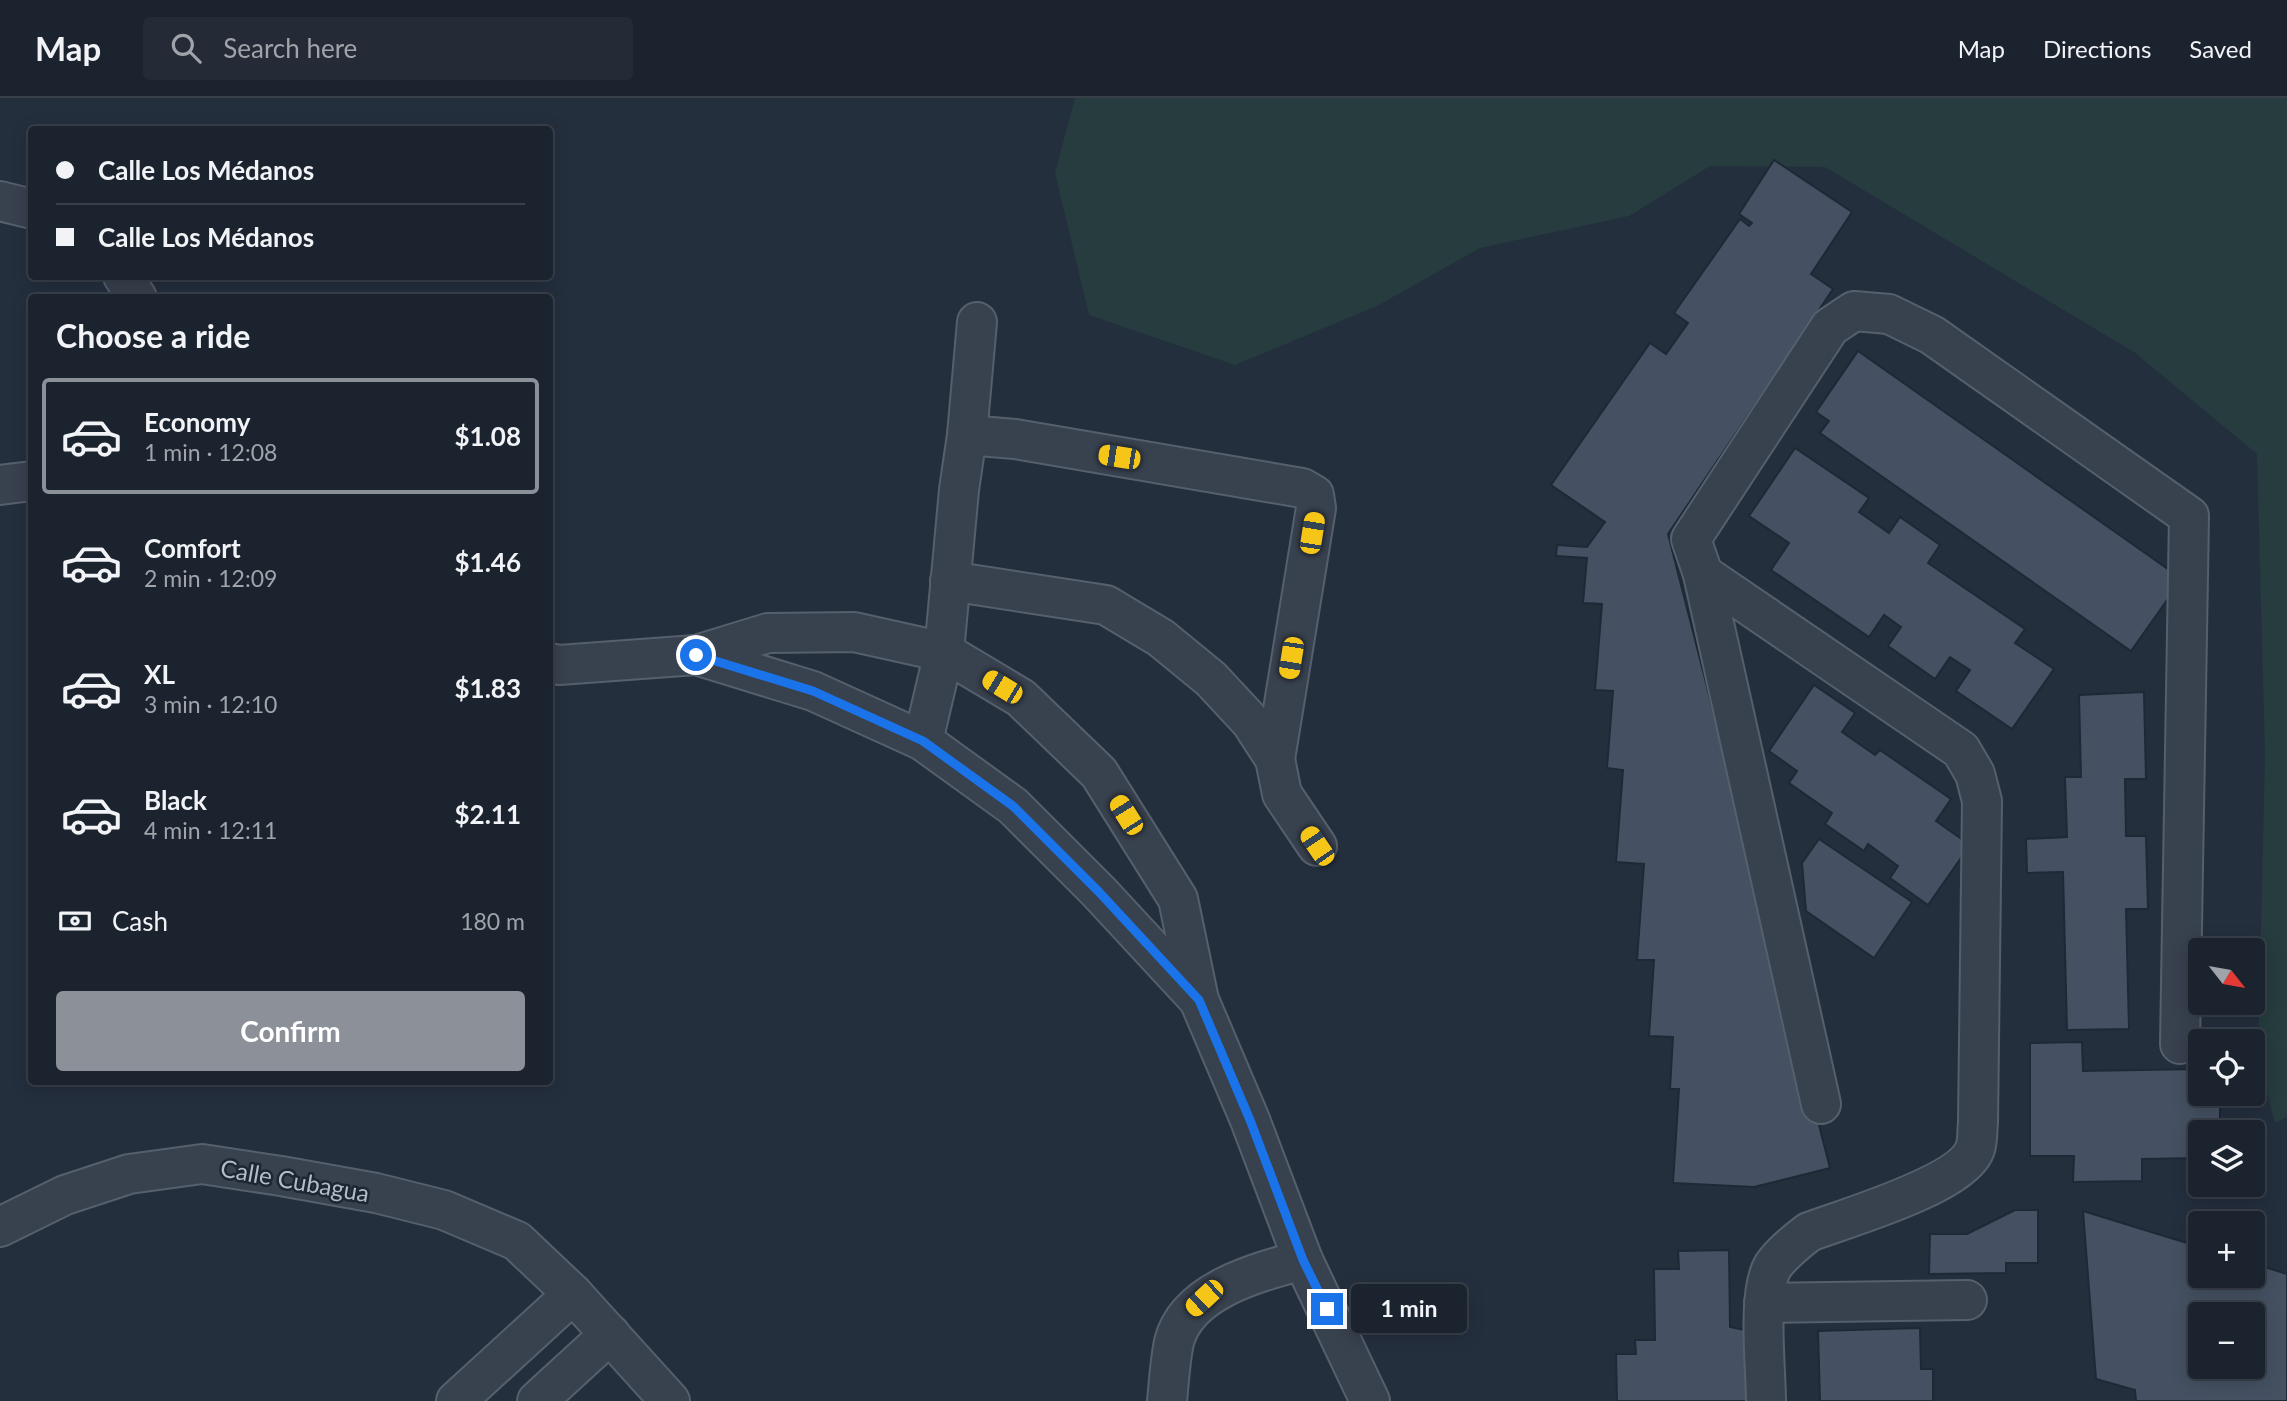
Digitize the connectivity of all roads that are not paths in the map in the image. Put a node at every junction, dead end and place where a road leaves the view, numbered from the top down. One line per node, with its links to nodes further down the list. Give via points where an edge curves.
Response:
1 (0, 201): 2 (street)
2 (28, 208)
3 (978, 322): 4 (street)
4 (967, 435): 8 (street); 13 (street, via 1015,439 1302,488 1314,495 1316,508)
5 (28, 482): 6 (street)
6 (0, 485)
7 (1703, 574): 16 (street, via 1691,539 1830,327 1854,312 1889,314 1932,335 2189,516); 17 (street); 22 (street, via 1961,750 1975,774 1982,801 1975,1149 1962,1168 1935,1185 1808,1233 1794,1243 1772,1268)
8 (950, 581): 9 (street); 13 (street, via 1106,605 1161,638 1211,679 1251,722)
9 (944, 652): 10 (street, via 854,632 768,633); 12 (street); 15 (street, via 1021,698 1099,773 1178,899)
10 (696, 655): 11 (street); 12 (street, via 813,691)
11 (553, 664)
12 (923, 741): 15 (street, via 1013,806)
13 (1275, 759): 14 (street, via 1282,794)
14 (1317, 846)
15 (1199, 1000): 19 (street)
16 (2180, 1044)
17 (1821, 1104)
18 (0, 1227): 20 (street, Calle Cubagua, via 65,1195 129,1174 202,1164 376,1193 444,1210 517,1241)
19 (1303, 1260): 27 (street, via 1264,1270 1204,1298 1186,1314 1174,1341); 28 (street)
20 (573, 1294): 23 (street, Calle Cubagua); 24 (street)
21 (1967, 1300): 22 (street)
22 (1764, 1303): 29 (street)
23 (610, 1335): 25 (street); 26 (street, Calle Cubagua)
24 (456, 1401)
25 (537, 1401)
26 (670, 1401)
27 (1167, 1401)
28 (1370, 1401)
29 (1766, 1401)

